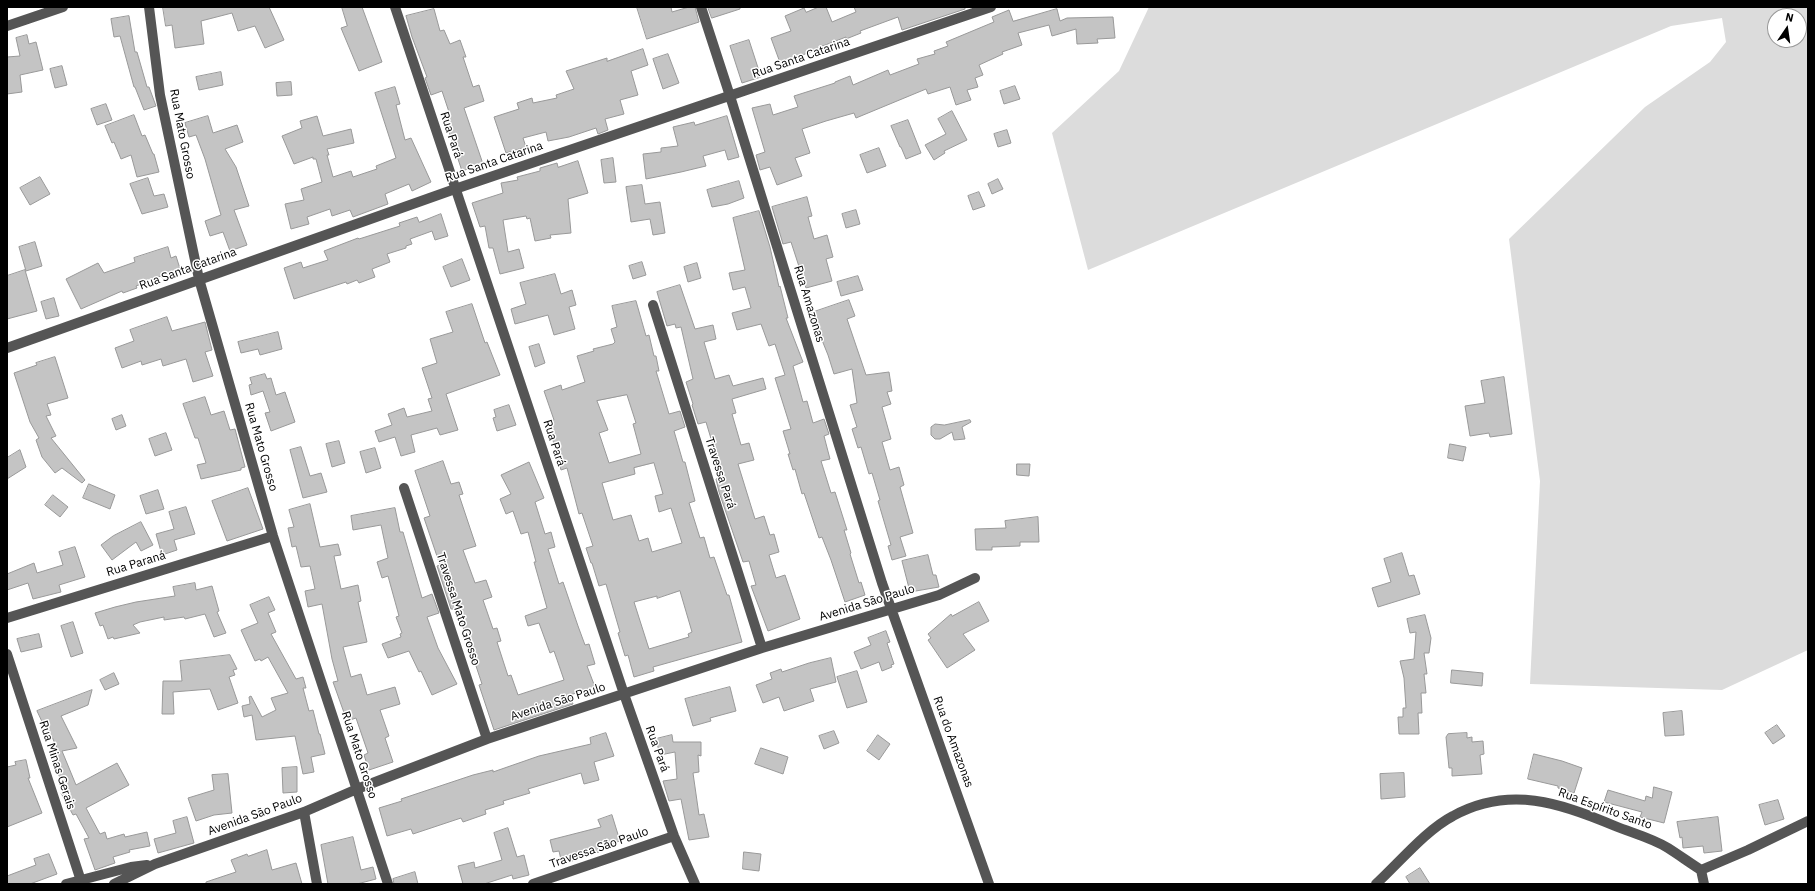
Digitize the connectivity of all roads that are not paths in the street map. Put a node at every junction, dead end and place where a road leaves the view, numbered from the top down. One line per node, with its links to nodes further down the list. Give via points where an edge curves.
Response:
1 (62, 7): 6 (street)
2 (149, 7): 9 (street, Rua Mato Grosso, via 160,95)
3 (395, 7): 8 (street, Rua Pará)
4 (701, 7): 7 (street, Rua Amazonas)
5 (985, 8): 7 (street, Rua Santa Catarina)
6 (7, 26)
7 (730, 96): 8 (street, Rua Santa Catarina); 15 (street, Rua Amazonas)
8 (455, 189): 9 (street, Rua Santa Catarina); 19 (street, Rua Pará)
9 (199, 279): 11 (street, Rua Santa Catarina); 13 (street, Rua Mato Grosso)
10 (653, 306): 17 (street, Travessa Pará)
11 (7, 348)
12 (404, 488): 20 (street, Travessa Mato Grosso)
13 (273, 536): 16 (street, Rua Paraná); 21 (street, Rua Mato Grosso)
14 (975, 578): 15 (street, Avenida São Paulo, via 939,595)
15 (892, 608): 17 (street, Avenida São Paulo); 34 (street, Rua do Amazonas)
16 (7, 618)
17 (762, 648): 19 (street, Avenida São Paulo)
18 (7, 654): 27 (street, Rua Minas Gerais)
19 (624, 694): 20 (street, Avenida São Paulo); 24 (street, Rua Pará)
20 (487, 739): 21 (street, Avenida São Paulo)
21 (357, 789): 22 (street, Avenida São Paulo); 31 (street, Rua Mato Grosso)
22 (304, 812): 25 (street, Avenida São Paulo); 30 (street)
23 (1808, 821): 26 (street)
24 (674, 836): 32 (street, Travessa São Paulo); 33 (street, Rua Pará)
25 (154, 864): 27 (street, Avenida São Paulo, via 131,867); 29 (street, Avenida São Paulo)
26 (1701, 870): 35 (street, Rua Espírito Santo, via 1668,847 1554,803 1527,799 1474,806 1452,816 1422,839); 36 (street)
27 (81, 882): 28 (street, Avenida São Paulo)
28 (66, 884)
29 (114, 884)
30 (317, 884)
31 (388, 884)
32 (533, 884)
33 (695, 884)
34 (989, 884)
35 (1376, 884)
36 (1704, 884)

